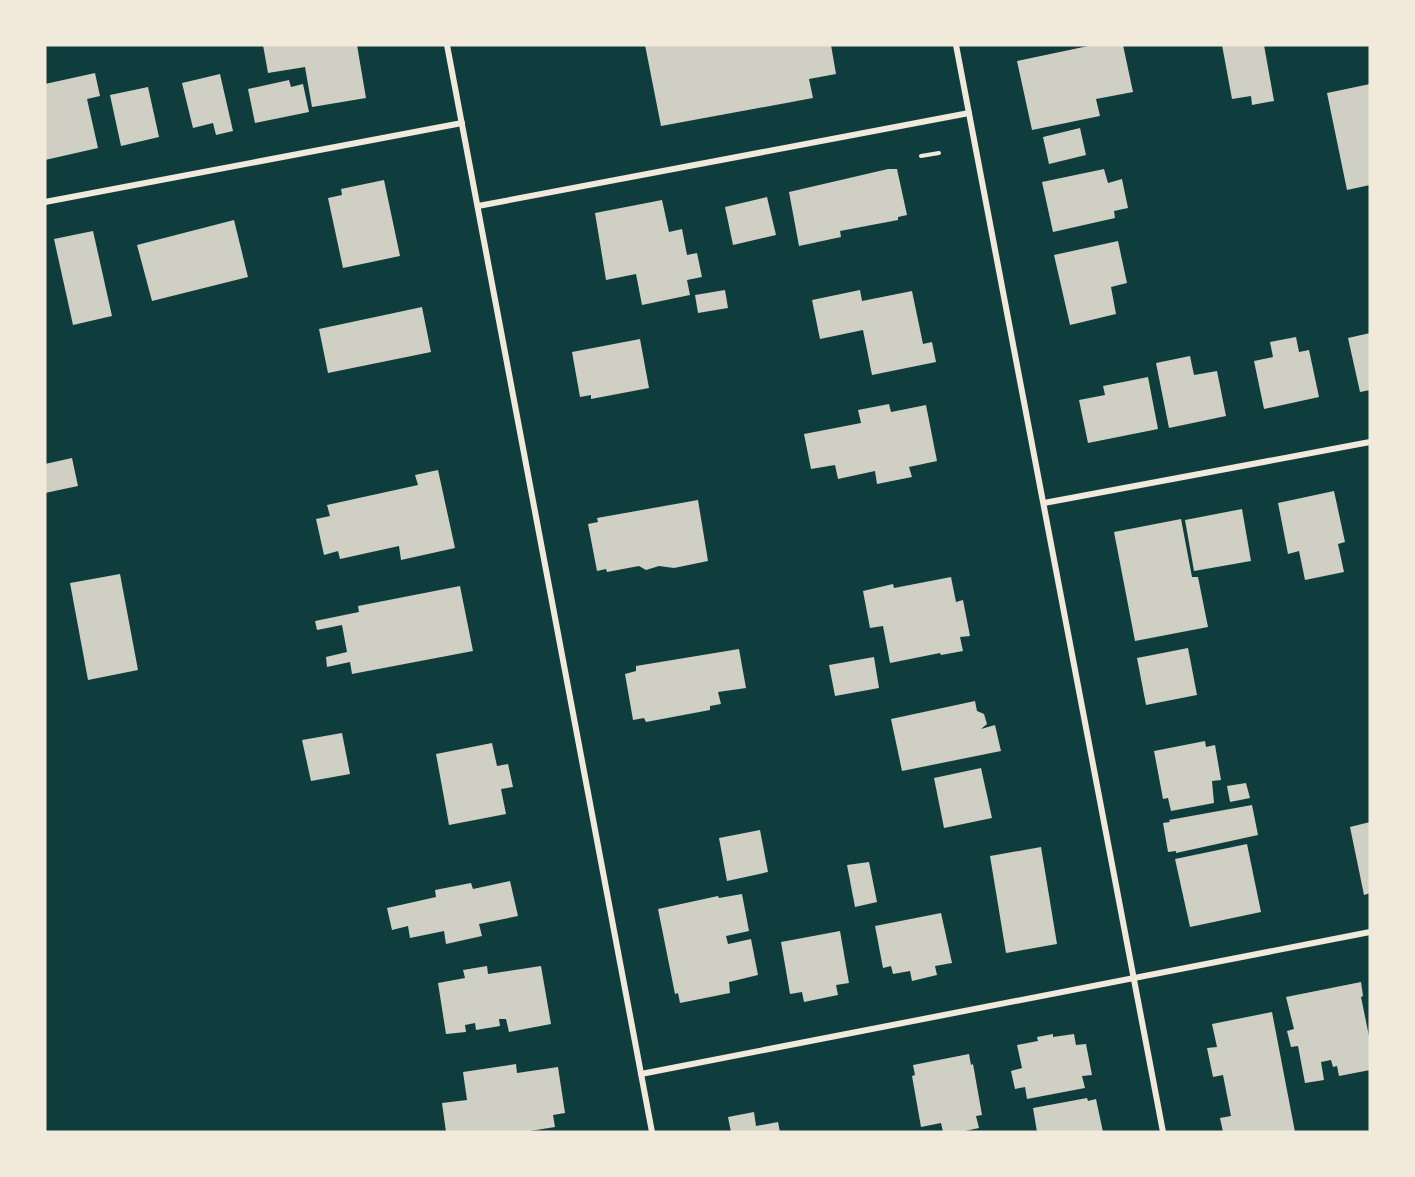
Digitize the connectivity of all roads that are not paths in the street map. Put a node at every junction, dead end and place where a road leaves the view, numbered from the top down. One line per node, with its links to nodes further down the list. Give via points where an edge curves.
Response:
1 (447, 45): 4 (street)
2 (956, 45): 3 (street)
3 (969, 112): 6 (street); 8 (street)
4 (462, 123): 5 (street); 6 (street)
5 (45, 202)
6 (478, 206): 11 (street)
7 (1370, 442): 8 (street)
8 (1044, 503): 10 (street)
9 (1370, 932): 10 (street)
10 (1134, 978): 11 (street); 13 (street)
11 (641, 1074): 12 (street)
12 (652, 1132)
13 (1163, 1132)

